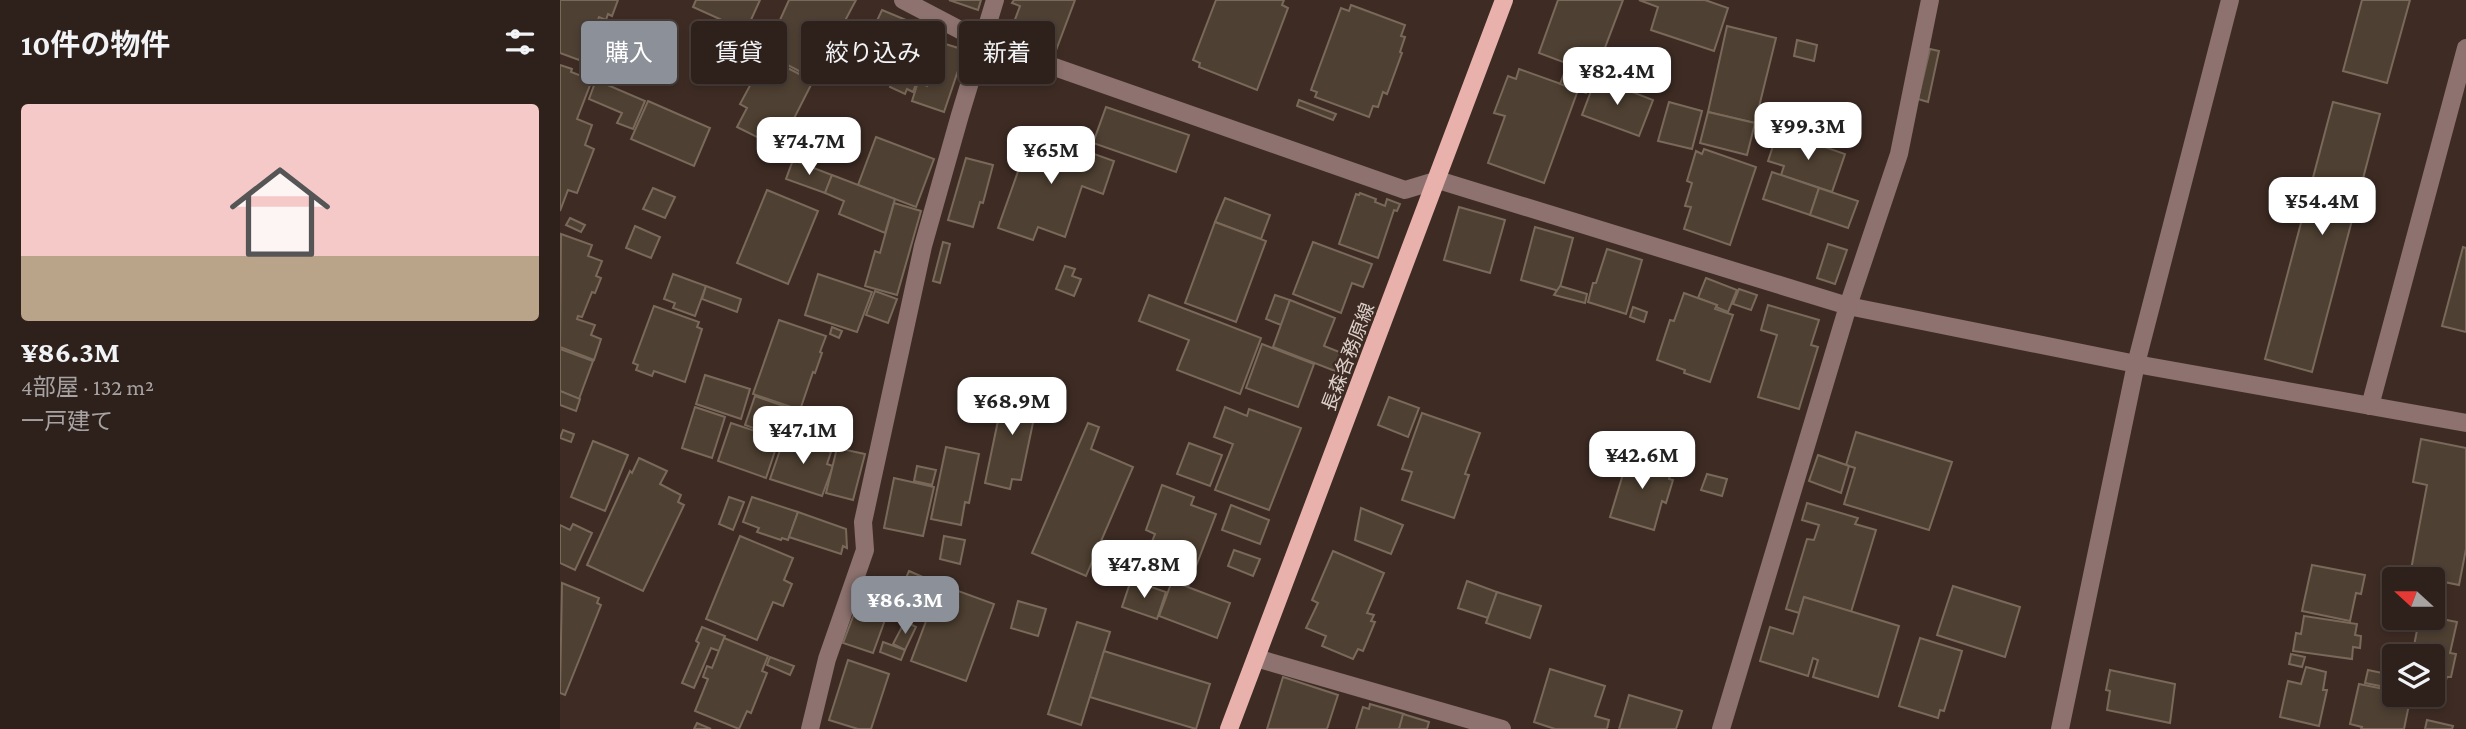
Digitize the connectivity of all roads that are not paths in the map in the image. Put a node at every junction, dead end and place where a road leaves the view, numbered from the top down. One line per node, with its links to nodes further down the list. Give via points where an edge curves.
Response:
1 (904, 0): 7 (street)
2 (995, 0): 6 (street)
3 (1504, 0): 11 (main road, 長森各務原線)
4 (1930, 0): 12 (street, via 1899,154)
5 (2230, 0): 13 (street)
6 (989, 21)
7 (959, 29)
8 (2466, 48): 14 (street)
9 (1055, 67): 11 (street, via 1405,190)
10 (971, 84): 17 (street, via 923,246 863,522 864,550 827,659)
11 (1438, 180): 12 (street); 16 (main road, 長森各務原線)
12 (1849, 306): 13 (street); 20 (street)
13 (2136, 364): 14 (street); 21 (street)
14 (2370, 406): 15 (street)
15 (2466, 423)
16 (1256, 658): 18 (main road, 長森各務原線); 19 (street)
17 (810, 729)
18 (1229, 729)
19 (1502, 729)
20 (1721, 729)
21 (2060, 729)

